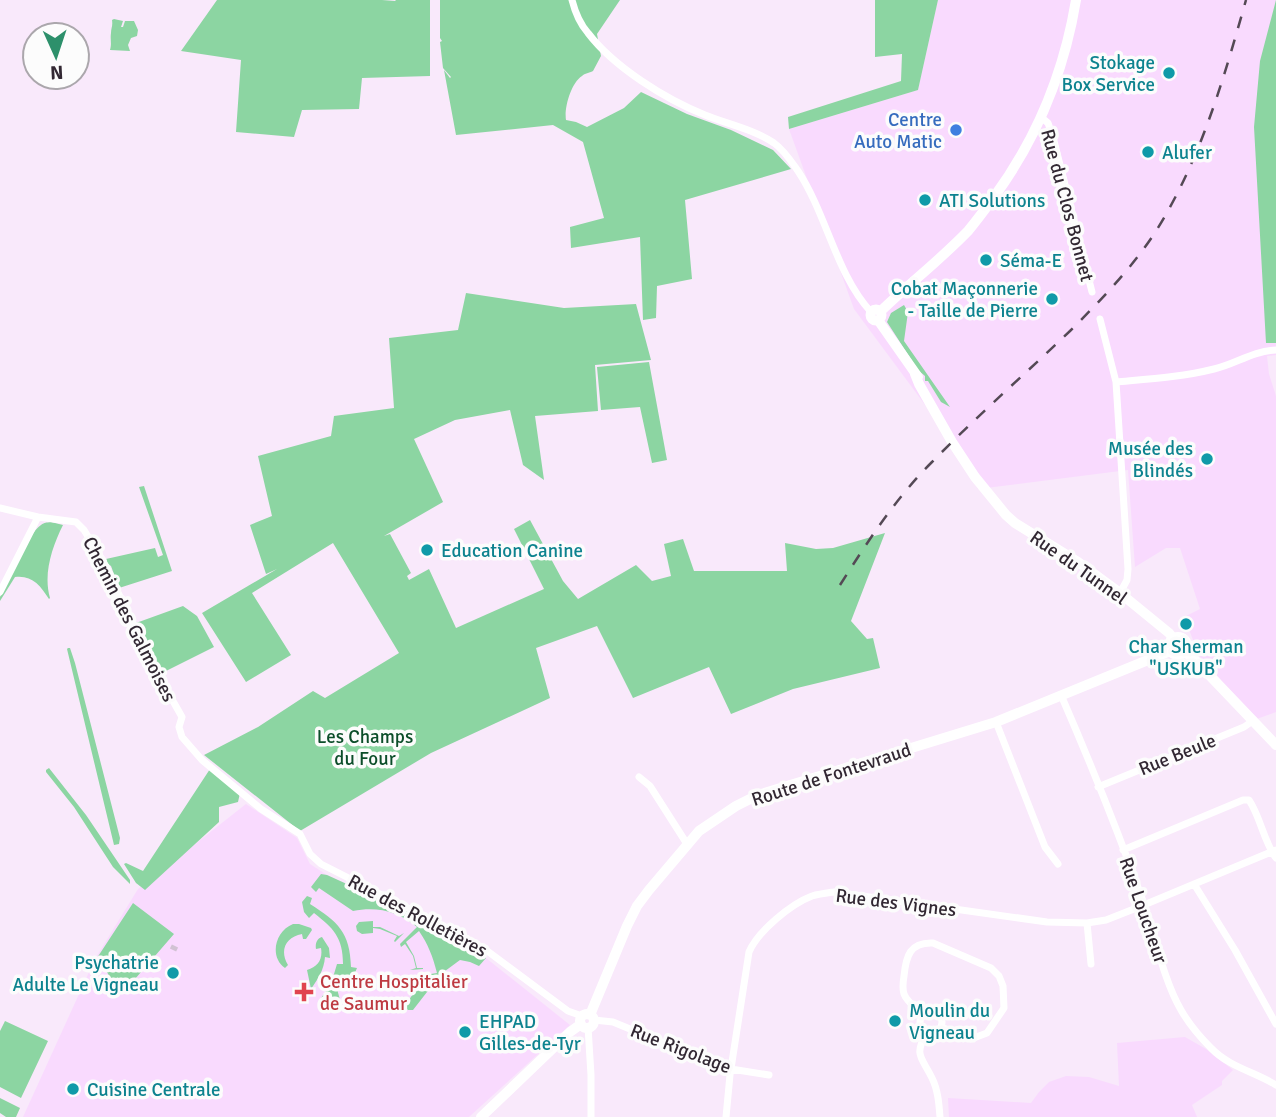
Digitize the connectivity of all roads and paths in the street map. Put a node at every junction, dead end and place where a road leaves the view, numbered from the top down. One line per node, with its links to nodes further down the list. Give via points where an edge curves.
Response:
1 (572, 0): 5 (street, via 587,33 646,84 673,101 764,138 784,153 817,204 851,283)
2 (1076, 0): 3 (street, via 1059,74)
3 (1042, 118): 4 (street, Rue du Clos Bonnet, via 1053,137); 5 (street, via 1005,182 969,229)
4 (1092, 292)
5 (877, 315): 12 (street, Rue du Tunnel, via 952,442 1006,515)
6 (1100, 319): 8 (street)
7 (1276, 350): 8 (street, via 1216,369)
8 (1116, 382): 12 (street, via 1128,569)
9 (0, 508): 10 (street)
10 (38, 517): 11 (street); 25 (street, Chemin des Galmoises, via 76,522 84,530 181,717 182,737 202,760 261,809 300,834)
11 (0, 592)
12 (1120, 593): 13 (street, Rue du Tunnel)
13 (1173, 638): 14 (street); 15 (street, via 1184,640)
14 (1170, 651): 15 (street, via 1177,655); 16 (street, Route de Fontevraud)
15 (1185, 652): 17 (street)
16 (1061, 695): 18 (street, Route de Fontevraud); 21 (street, Rue Loucheur)
17 (1254, 720): 19 (street); 21 (street, Rue Beule)
18 (996, 722): 22 (street, Route de Fontevraud, via 758,795 706,825); 26 (street, via 1045,847)
19 (1276, 745)
20 (639, 777): 22 (street, via 650,786)
21 (1098, 787): 23 (street, Rue Loucheur)
22 (687, 844): 32 (street, Route de Fontevraud, via 638,906)
23 (1123, 850): 24 (street, via 1249,800); 28 (street, Rue Loucheur)
24 (1274, 853): 27 (street, Rue des Vignes)
25 (321, 864): 32 (street, Rue des Rolletières, via 453,930)
26 (1058, 864)
27 (1194, 884): 28 (street, Rue des Vignes); 33 (street)
28 (1144, 905): 29 (street, Rue des Vignes); 38 (street, Rue Loucheur, via 1172,991 1193,1028 1214,1052)
29 (1087, 923): 30 (street); 36 (street, Rue des Vignes, via 1047,922 848,893 804,900 773,921 753,944)
30 (1091, 964)
31 (923, 1015): 34 (street, via 935,1012 942,1020); 34 (street, via 902,986 913,948 933,943 992,968 1003,986 1004,1008 987,1033 971,1039); 35 (street, via 920,1025)
32 (587, 1020): 36 (street, Rue Rigolage, via 613,1022); 39 (street, Route de Fontevraud); 40 (street)
33 (1276, 1024)
34 (941, 1027): 35 (street)
35 (927, 1032): 42 (street, via 919,1051 937,1091)
36 (731, 1069): 37 (street, Rue Rigolage); 41 (street, Rue des Vignes)
37 (769, 1074)
38 (1276, 1085)
39 (481, 1117)
40 (591, 1117)
41 (726, 1117)
42 (940, 1117)

